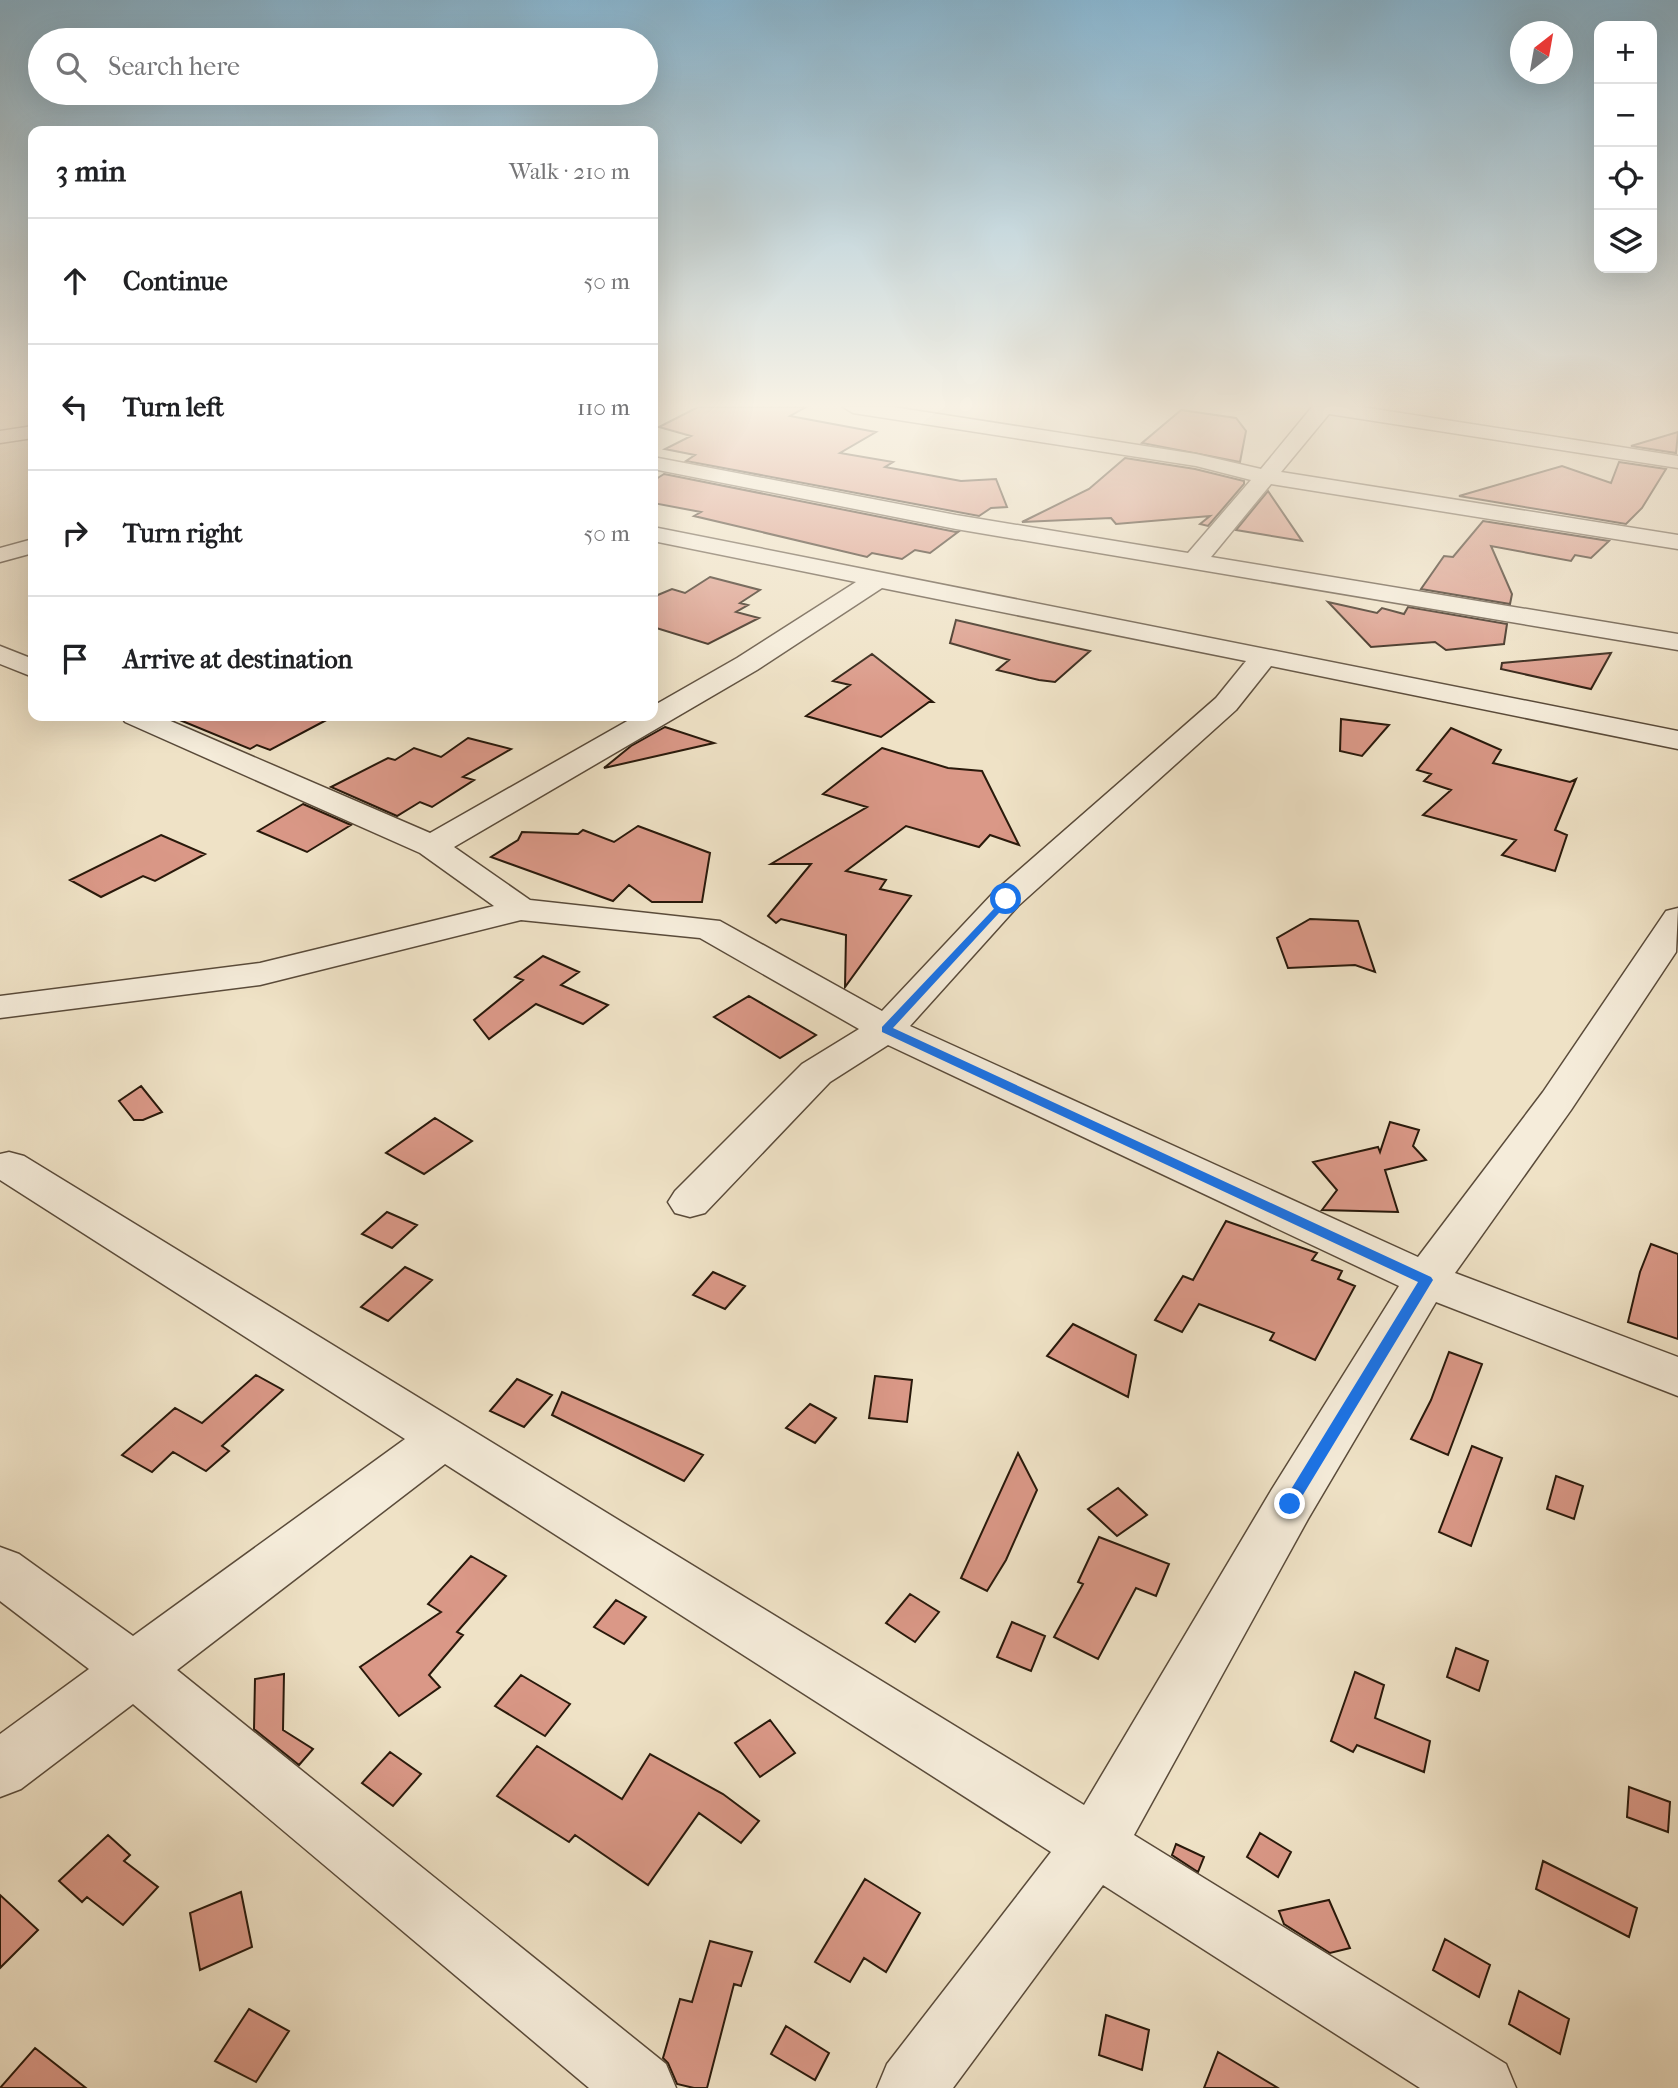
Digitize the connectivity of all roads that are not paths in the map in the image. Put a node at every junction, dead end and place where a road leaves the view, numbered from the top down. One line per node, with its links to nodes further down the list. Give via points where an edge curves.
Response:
1 (866, 504): 8 (street)
2 (1240, 504): 8 (street)
3 (1446, 504): 5 (street)
4 (658, 535): 9 (street)
5 (1678, 542)
6 (28, 547): 7 (street)
7 (0, 555)
8 (1194, 562): 10 (street)
9 (877, 580): 12 (street); 14 (street)
10 (1678, 642)
11 (0, 653): 13 (street)
12 (1263, 658): 17 (street); 22 (street, via 1226,704 1006,899)
13 (28, 667)
14 (658, 715)
15 (146, 721): 18 (street)
16 (648, 721): 18 (street)
17 (1678, 740)
18 (432, 846): 19 (street)
19 (520, 909): 21 (street, via 260,974); 22 (street, via 708,928)
20 (1678, 918): 25 (street, via 1557,1101)
21 (0, 1007)
22 (886, 1029): 24 (street, via 816,1073); 25 (street)
23 (3, 1160): 27 (street)
24 (690, 1202)
25 (1426, 1280): 26 (street); 31 (street, via 1290,1504)
26 (1678, 1377)
27 (444, 1437): 29 (street); 31 (street)
28 (0, 1570): 29 (street)
29 (132, 1668): 30 (street); 32 (street)
30 (0, 1769)
31 (1094, 1846): 33 (street); 34 (street)
32 (642, 2088)
33 (911, 2088)
34 (1482, 2088)

